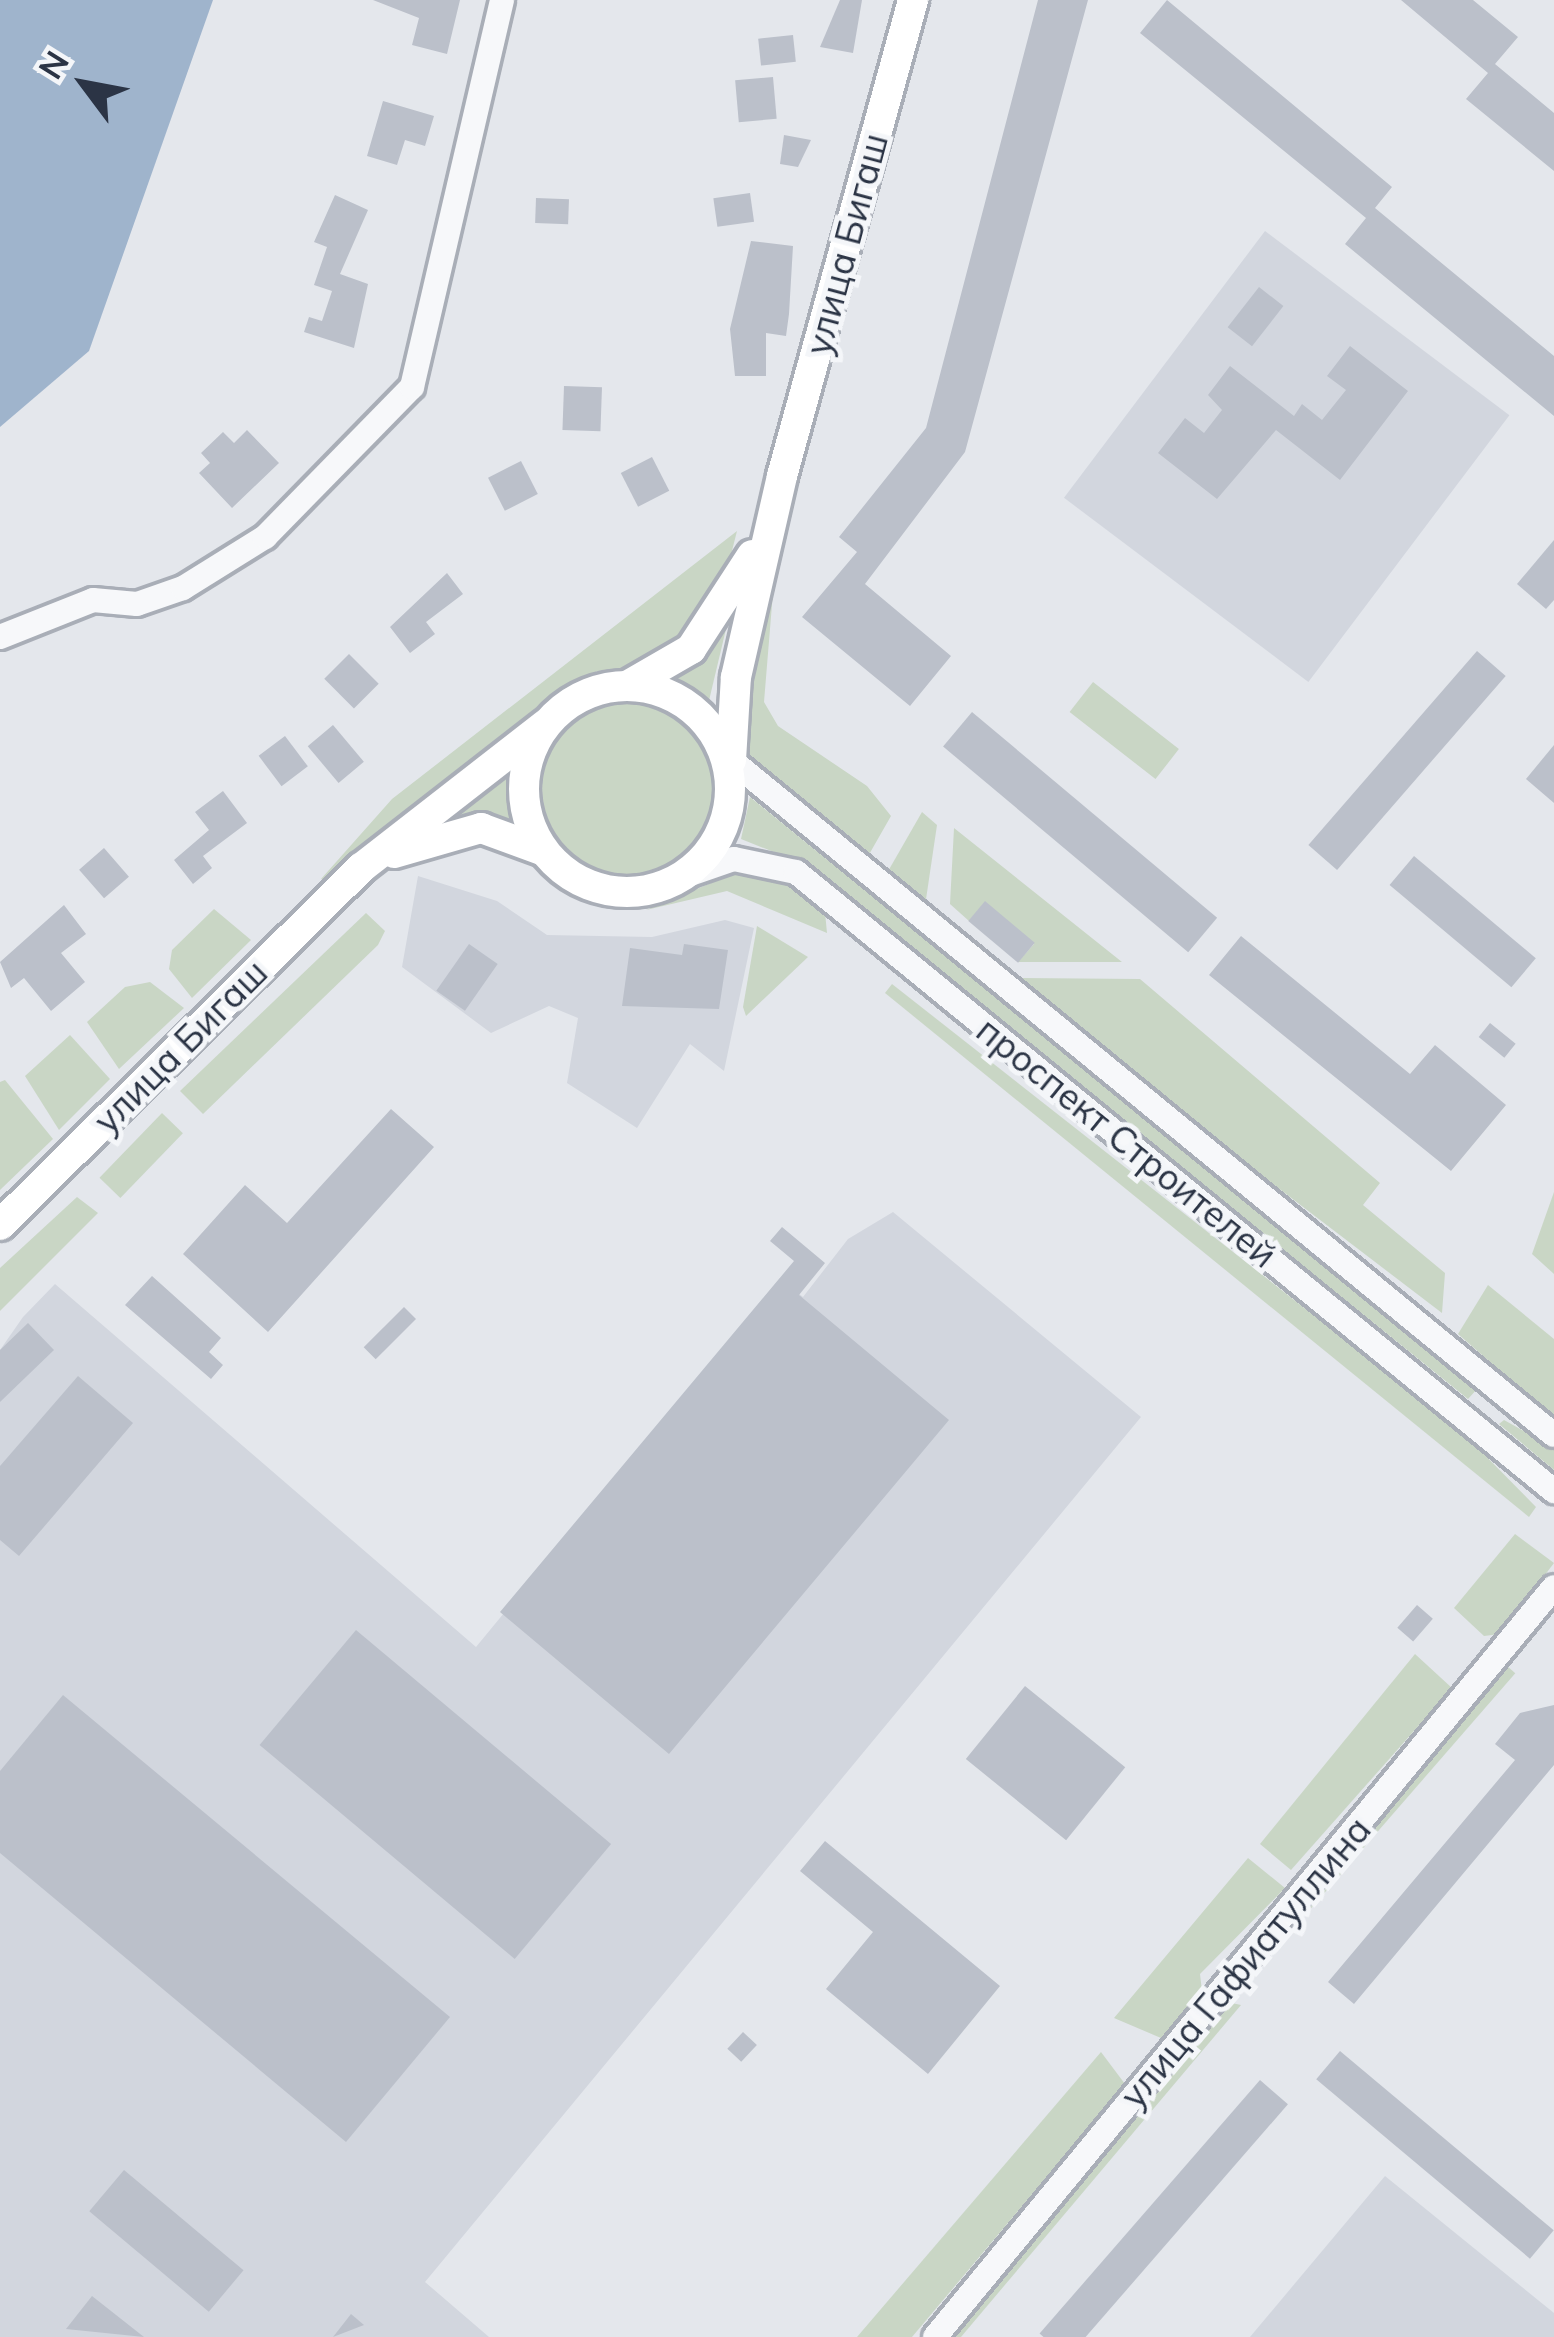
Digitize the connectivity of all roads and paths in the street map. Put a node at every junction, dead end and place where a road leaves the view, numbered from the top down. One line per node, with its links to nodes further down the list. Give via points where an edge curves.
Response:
1 (502, 0): 4 (street, via 412,387 265,537 183,588 137,604 93,600)
2 (913, 0): 3 (main road, улица Бигаш)
3 (780, 489): 5 (main road, улица Бигаш, via 713,622); 7 (main road, улица Бигаш, via 736,677)
4 (0, 637)
5 (627, 686): 6 (main road, via 569,704); 7 (main road, via 681,702)
6 (545, 725): 8 (main road, улица Бигаш); 9 (main road, via 523,791 529,824)
7 (731, 760): 10 (main road, via 722,826); 12 (street, проспект Строителей)
8 (362, 868): 9 (main road, улица Бигаш, via 481,828 535,844); 11 (main road, улица Бигаш)
9 (564, 872): 10 (main road, via 620,892)
10 (679, 878): 13 (street, проспект Строителей, via 734,859 796,872)
11 (0, 1225)
12 (1501, 1392): 13 (street); 14 (street, проспект Строителей)
13 (1474, 1425): 15 (street, проспект Строителей)
14 (1554, 1436)
15 (1554, 1491)
16 (1554, 1587): 17 (street, улица Гафиатуллина)
17 (935, 2337)

